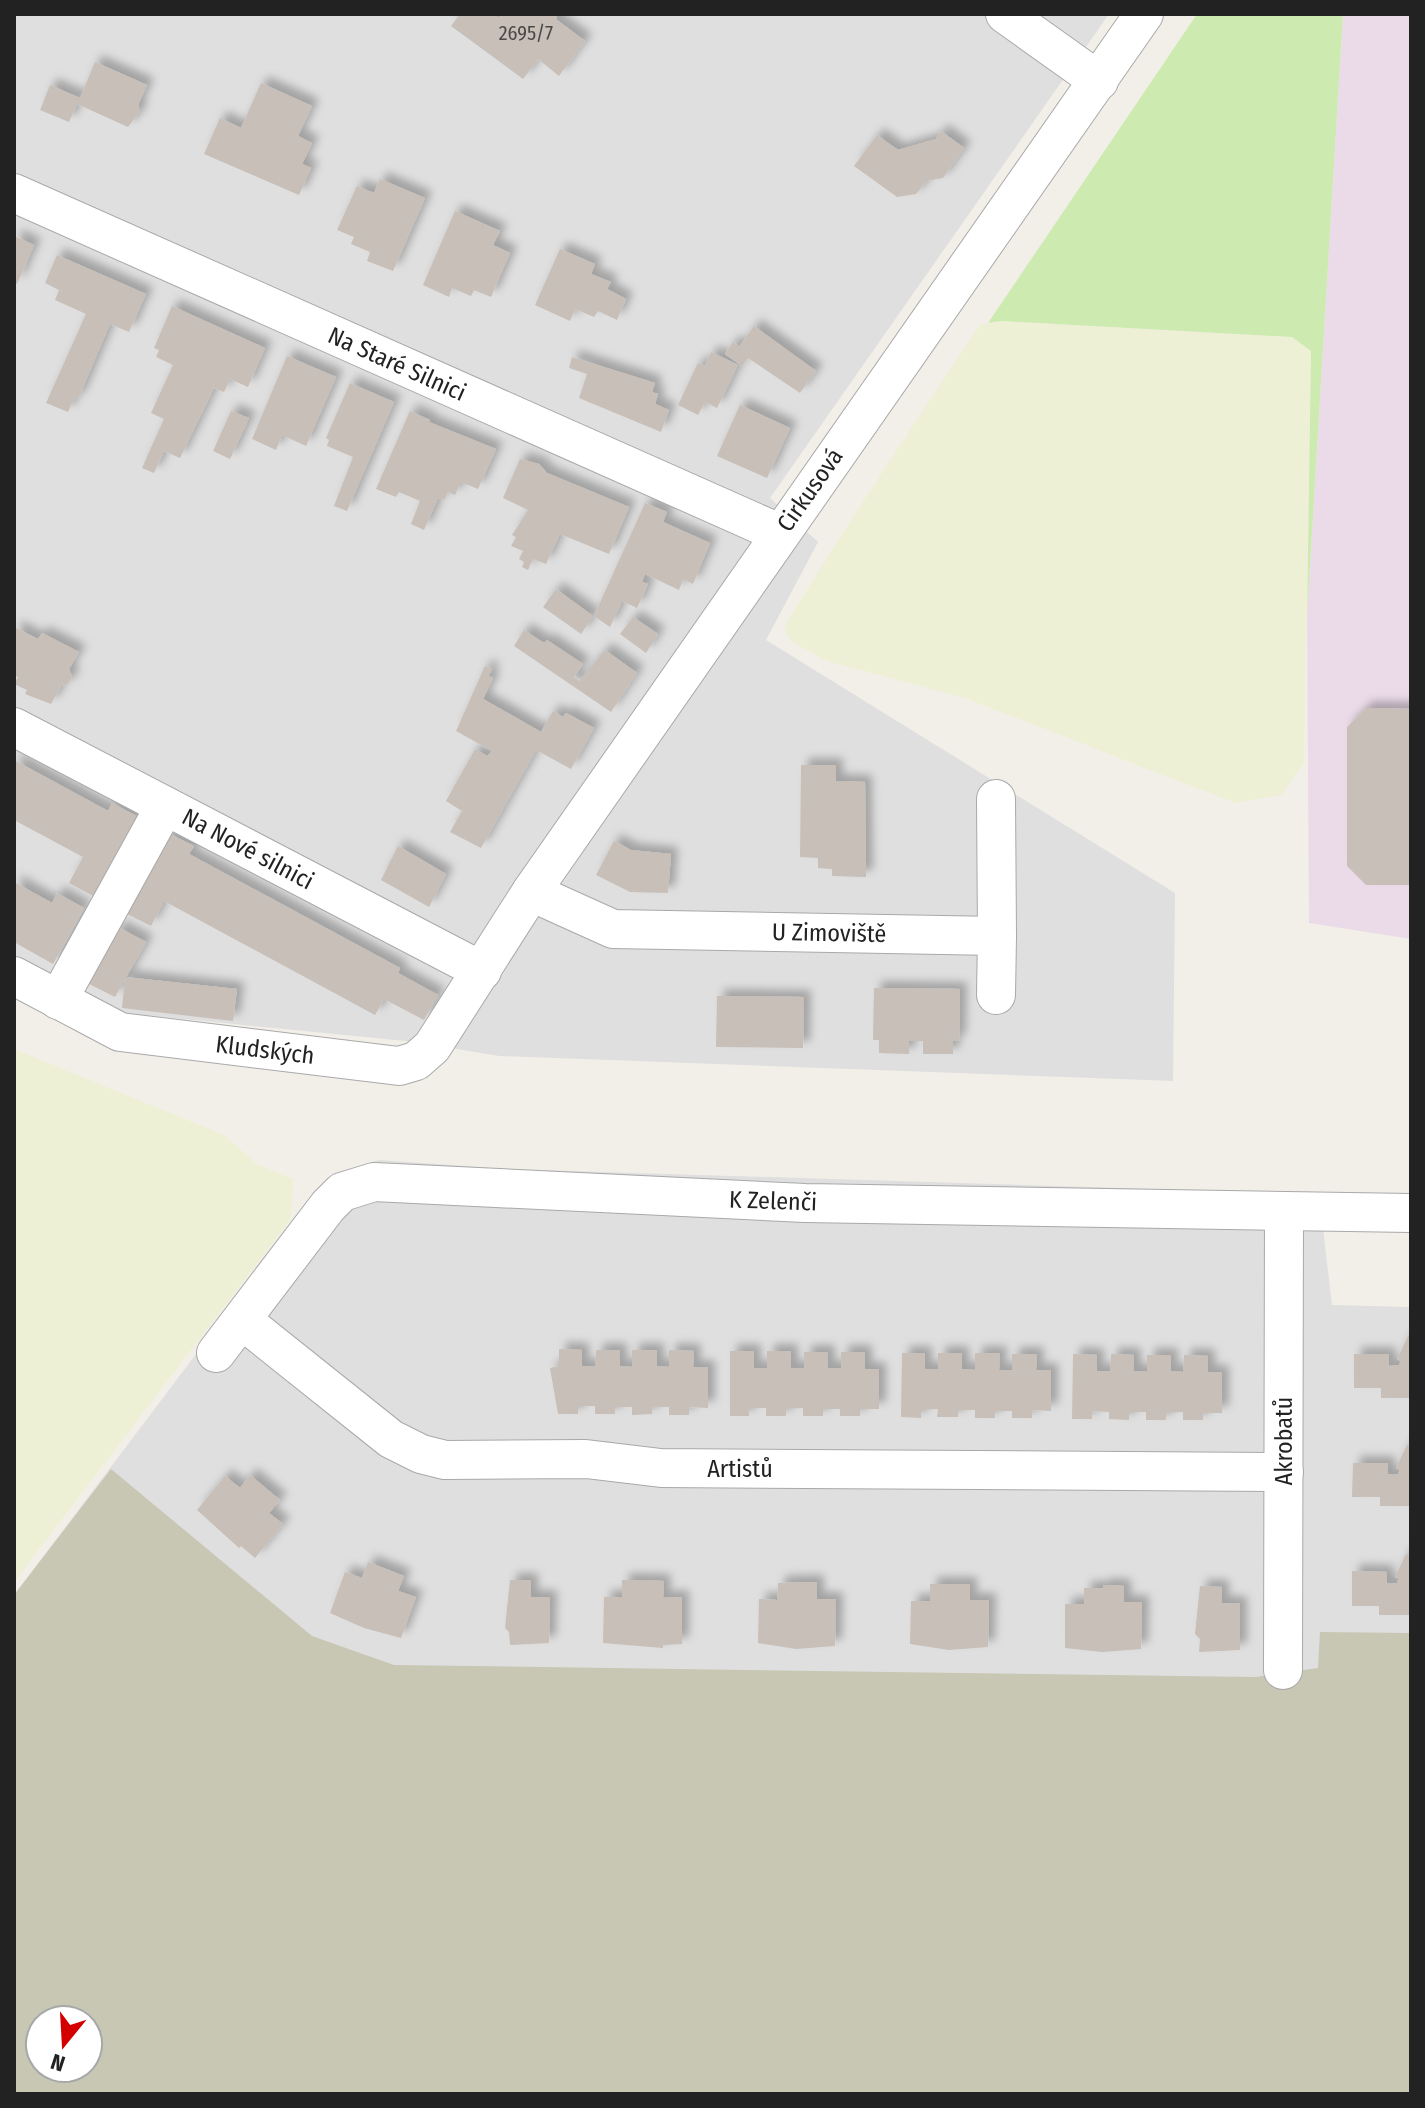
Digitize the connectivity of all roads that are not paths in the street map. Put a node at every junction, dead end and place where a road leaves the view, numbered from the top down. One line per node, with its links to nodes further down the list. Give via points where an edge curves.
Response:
1 (1005, 14): 3 (street)
2 (1144, 14): 3 (street, Cirkusová)
3 (1099, 81): 5 (street, Cirkusová)
4 (14, 193): 5 (street, Na Staré Silnici)
5 (779, 533): 9 (street, Cirkusová)
6 (14, 727): 8 (street, Na Nové silnici)
7 (996, 799): 10 (street)
8 (165, 806): 11 (street, Na Nové silnici); 14 (street)
9 (531, 892): 10 (street, U Zimoviště, via 613,929); 11 (street, Cirkusová)
10 (997, 936): 13 (street)
11 (482, 971): 14 (street, Kludských, via 432,1047 416,1061 399,1066 120,1032)
12 (14, 976): 14 (street, Kludských)
13 (996, 995)
14 (58, 1000)
15 (1284, 1211): 16 (street, K Zelenči); 17 (street, K Zelenči, via 805,1203 374,1182 342,1192 328,1206); 19 (street, Akrobatů)
16 (1411, 1213)
17 (242, 1320): 18 (street, K Zelenči); 19 (street, Artistů, via 391,1439 445,1460 586,1459 661,1468)
18 (216, 1353)
19 (1284, 1472): 20 (street, Akrobatů)
20 (1283, 1670)

